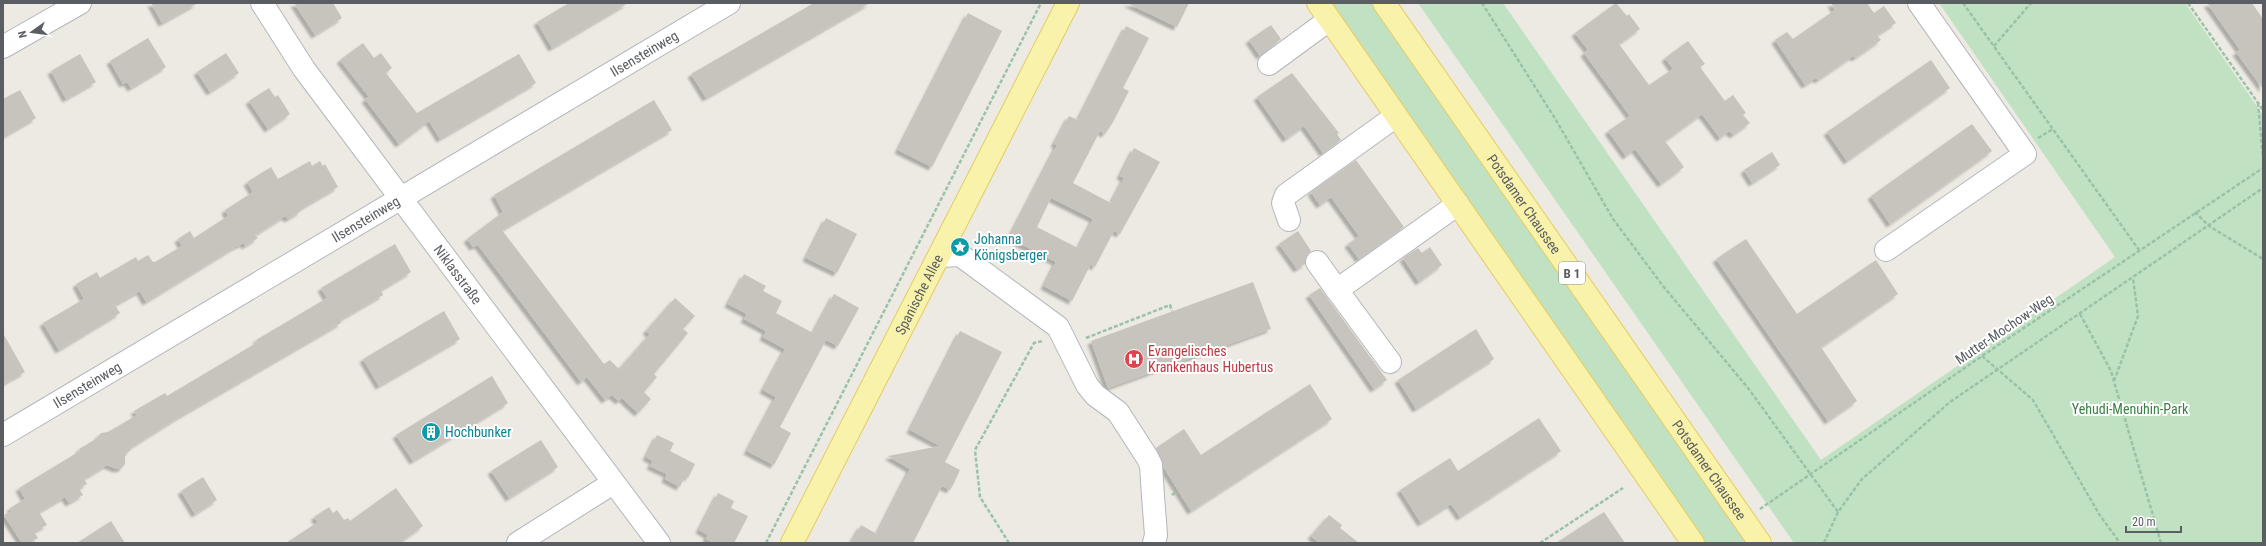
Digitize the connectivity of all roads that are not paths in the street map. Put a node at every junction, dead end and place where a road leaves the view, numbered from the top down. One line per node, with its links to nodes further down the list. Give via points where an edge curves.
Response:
1 (80, 3): 8 (street)
2 (262, 3): 11 (street, Niklasstraße, via 304,69)
3 (729, 3): 11 (street, Ilsensteinweg)
4 (1068, 3): 15 (main road, Spanische Allee)
5 (1384, 3): 26 (main road, Potsdamer Chaussee / B 1)
6 (1919, 3): 14 (street, via 2025,154)
7 (1323, 11): 9 (street); 10 (main road)
8 (3, 47)
9 (1269, 64)
10 (1396, 116): 12 (main road); 13 (street, via 1286,195 1283,203)
11 (402, 199): 19 (street, Ilsensteinweg); 20 (street, Niklasstraße)
12 (1458, 204): 17 (street); 25 (main road)
13 (1289, 220)
14 (1886, 250)
15 (940, 256): 23 (main road, Spanische Allee); 24 (street, via 960,255 1058,327 1067,340 1088,385 1095,395 1118,412 1147,457 1153,496 1156,535)
16 (1317, 262): 17 (street)
17 (1337, 290): 18 (street)
18 (1390, 362)
19 (3, 435)
20 (613, 483): 21 (street); 22 (street, Niklasstraße)
21 (518, 543)
22 (659, 543)
23 (792, 543)
24 (1154, 543)
25 (1693, 543)
26 (1760, 543)

